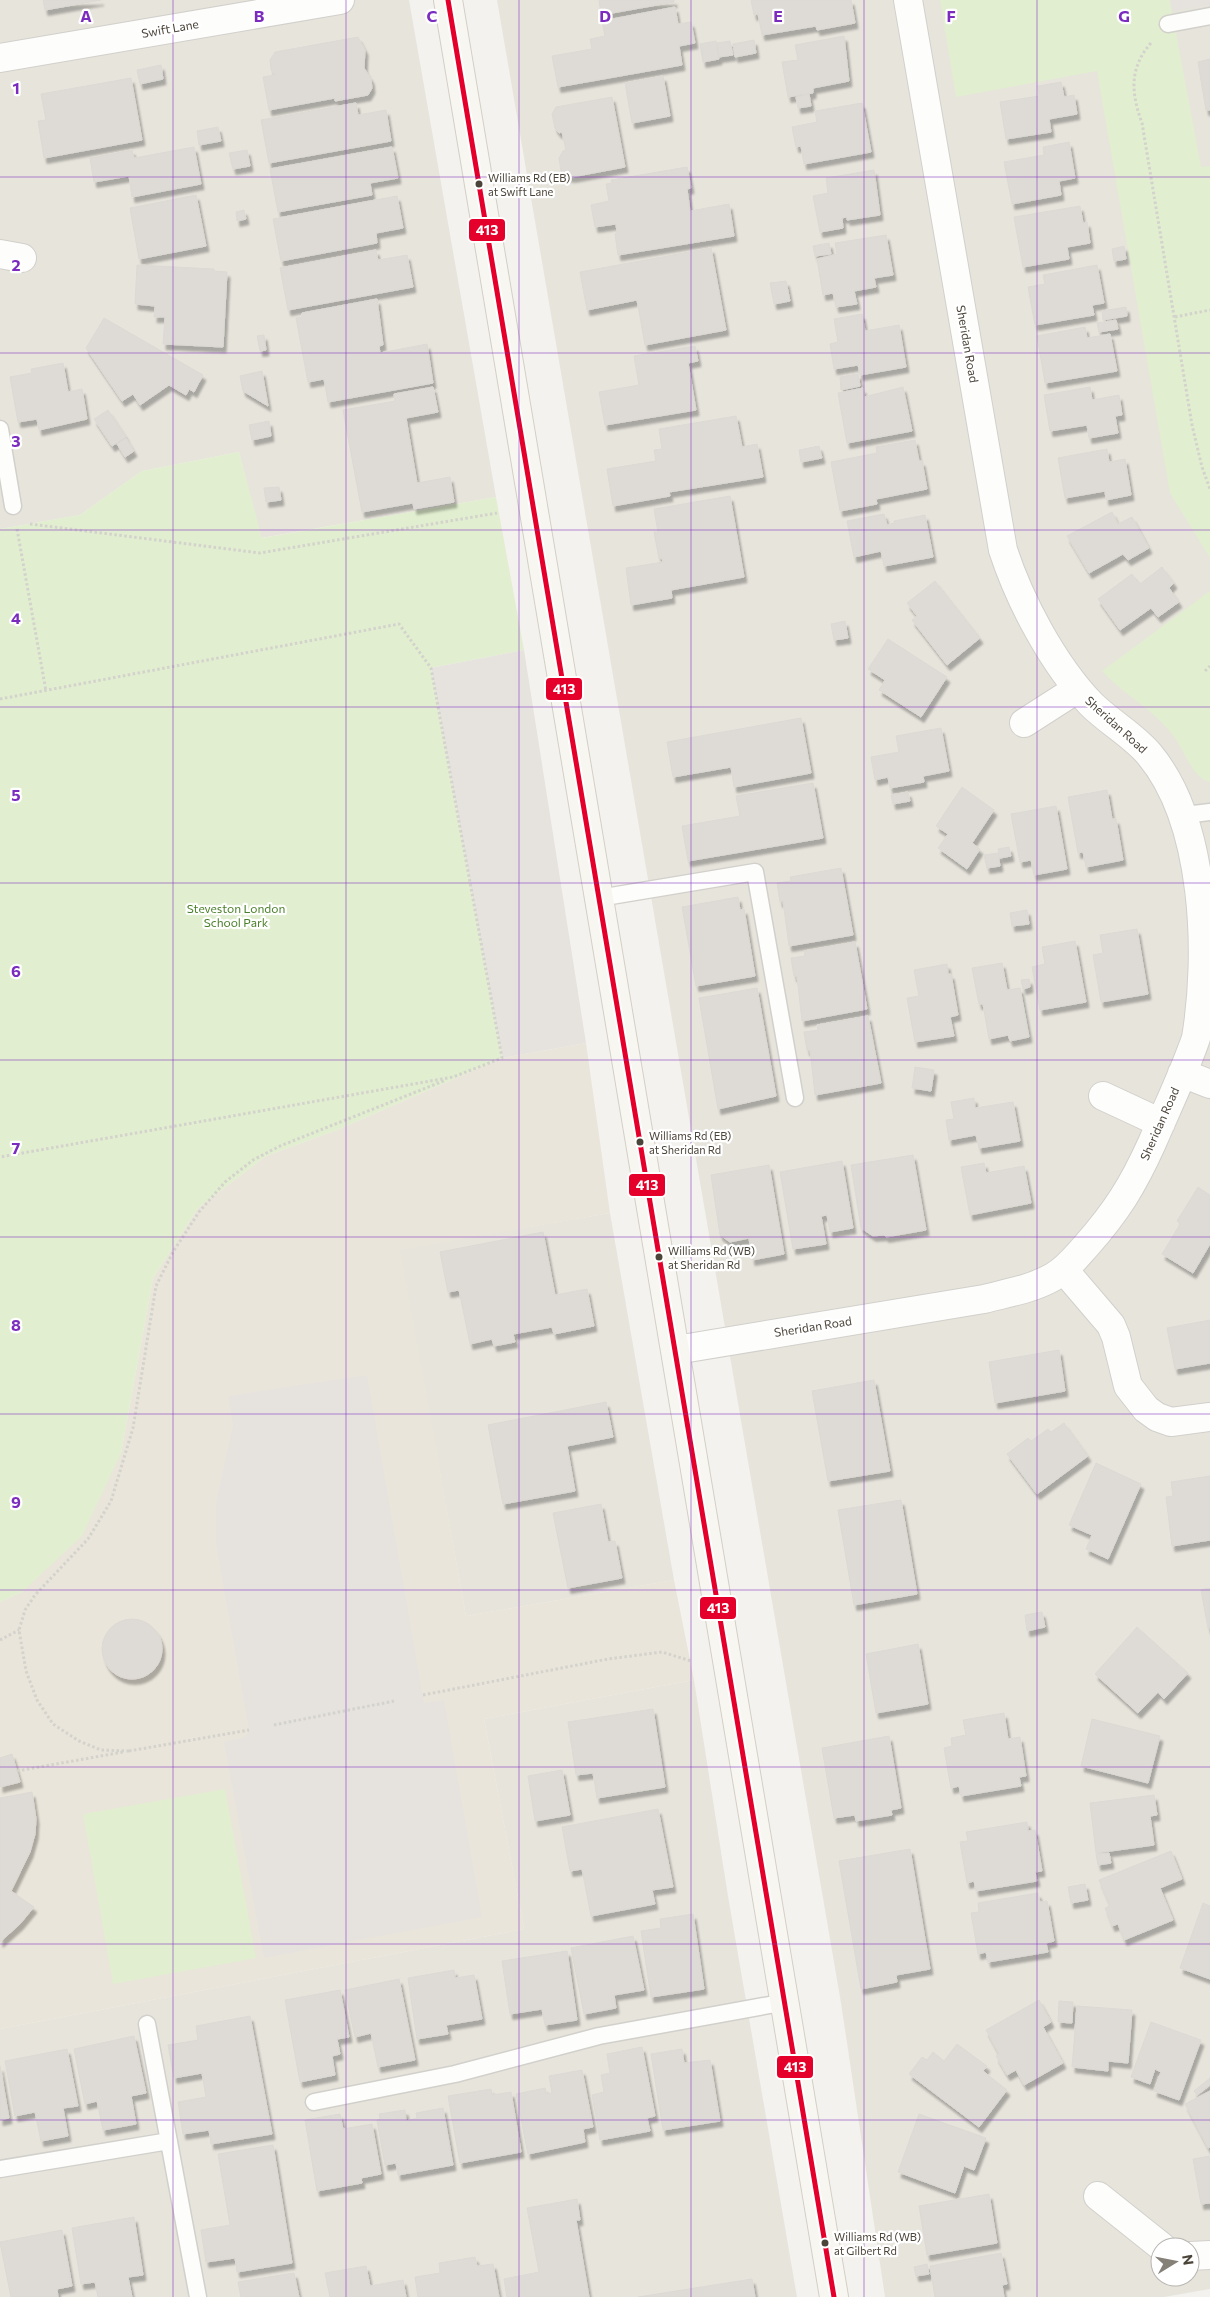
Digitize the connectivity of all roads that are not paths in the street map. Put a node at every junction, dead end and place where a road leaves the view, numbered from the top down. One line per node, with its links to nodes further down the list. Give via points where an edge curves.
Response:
1 (340, 0): 6 (street, Swift Lane)
2 (448, 0): 12 (street)
3 (908, 0): 9 (street, Sheridan Road, via 1003,550 1027,608)
4 (1210, 16): 5 (lane)
5 (1168, 24)
6 (0, 58)
7 (0, 429): 8 (lane)
8 (14, 514)
9 (1077, 689): 10 (street); 11 (street, Sheridan Road, via 1092,706 1147,752)
10 (1024, 723)
11 (1198, 813): 13 (street, Sheridan Road, via 1208,965 1202,1013)
12 (599, 898): 16 (lane, via 755,872); 19 (street)
13 (1182, 1073): 14 (street); 17 (street, Sheridan Road)
14 (1210, 1084)
15 (1103, 1096): 17 (street)
16 (795, 1098)
17 (1161, 1123): 18 (street, Sheridan Road, via 1120,1205)
18 (1064, 1270): 19 (street, Sheridan Road, via 1039,1284 984,1299); 20 (street, via 1111,1325 1128,1386 1146,1409 1171,1422)
19 (676, 1350): 21 (street)
20 (1210, 1417)
21 (786, 2002): 23 (lane, via 599,2036 455,2074); 29 (street)
22 (148, 2024): 24 (lane)
23 (314, 2102)
24 (169, 2140): 25 (lane); 28 (lane)
25 (0, 2169)
26 (1098, 2196): 27 (street)
27 (1150, 2237)
28 (198, 2297)
29 (834, 2297)

